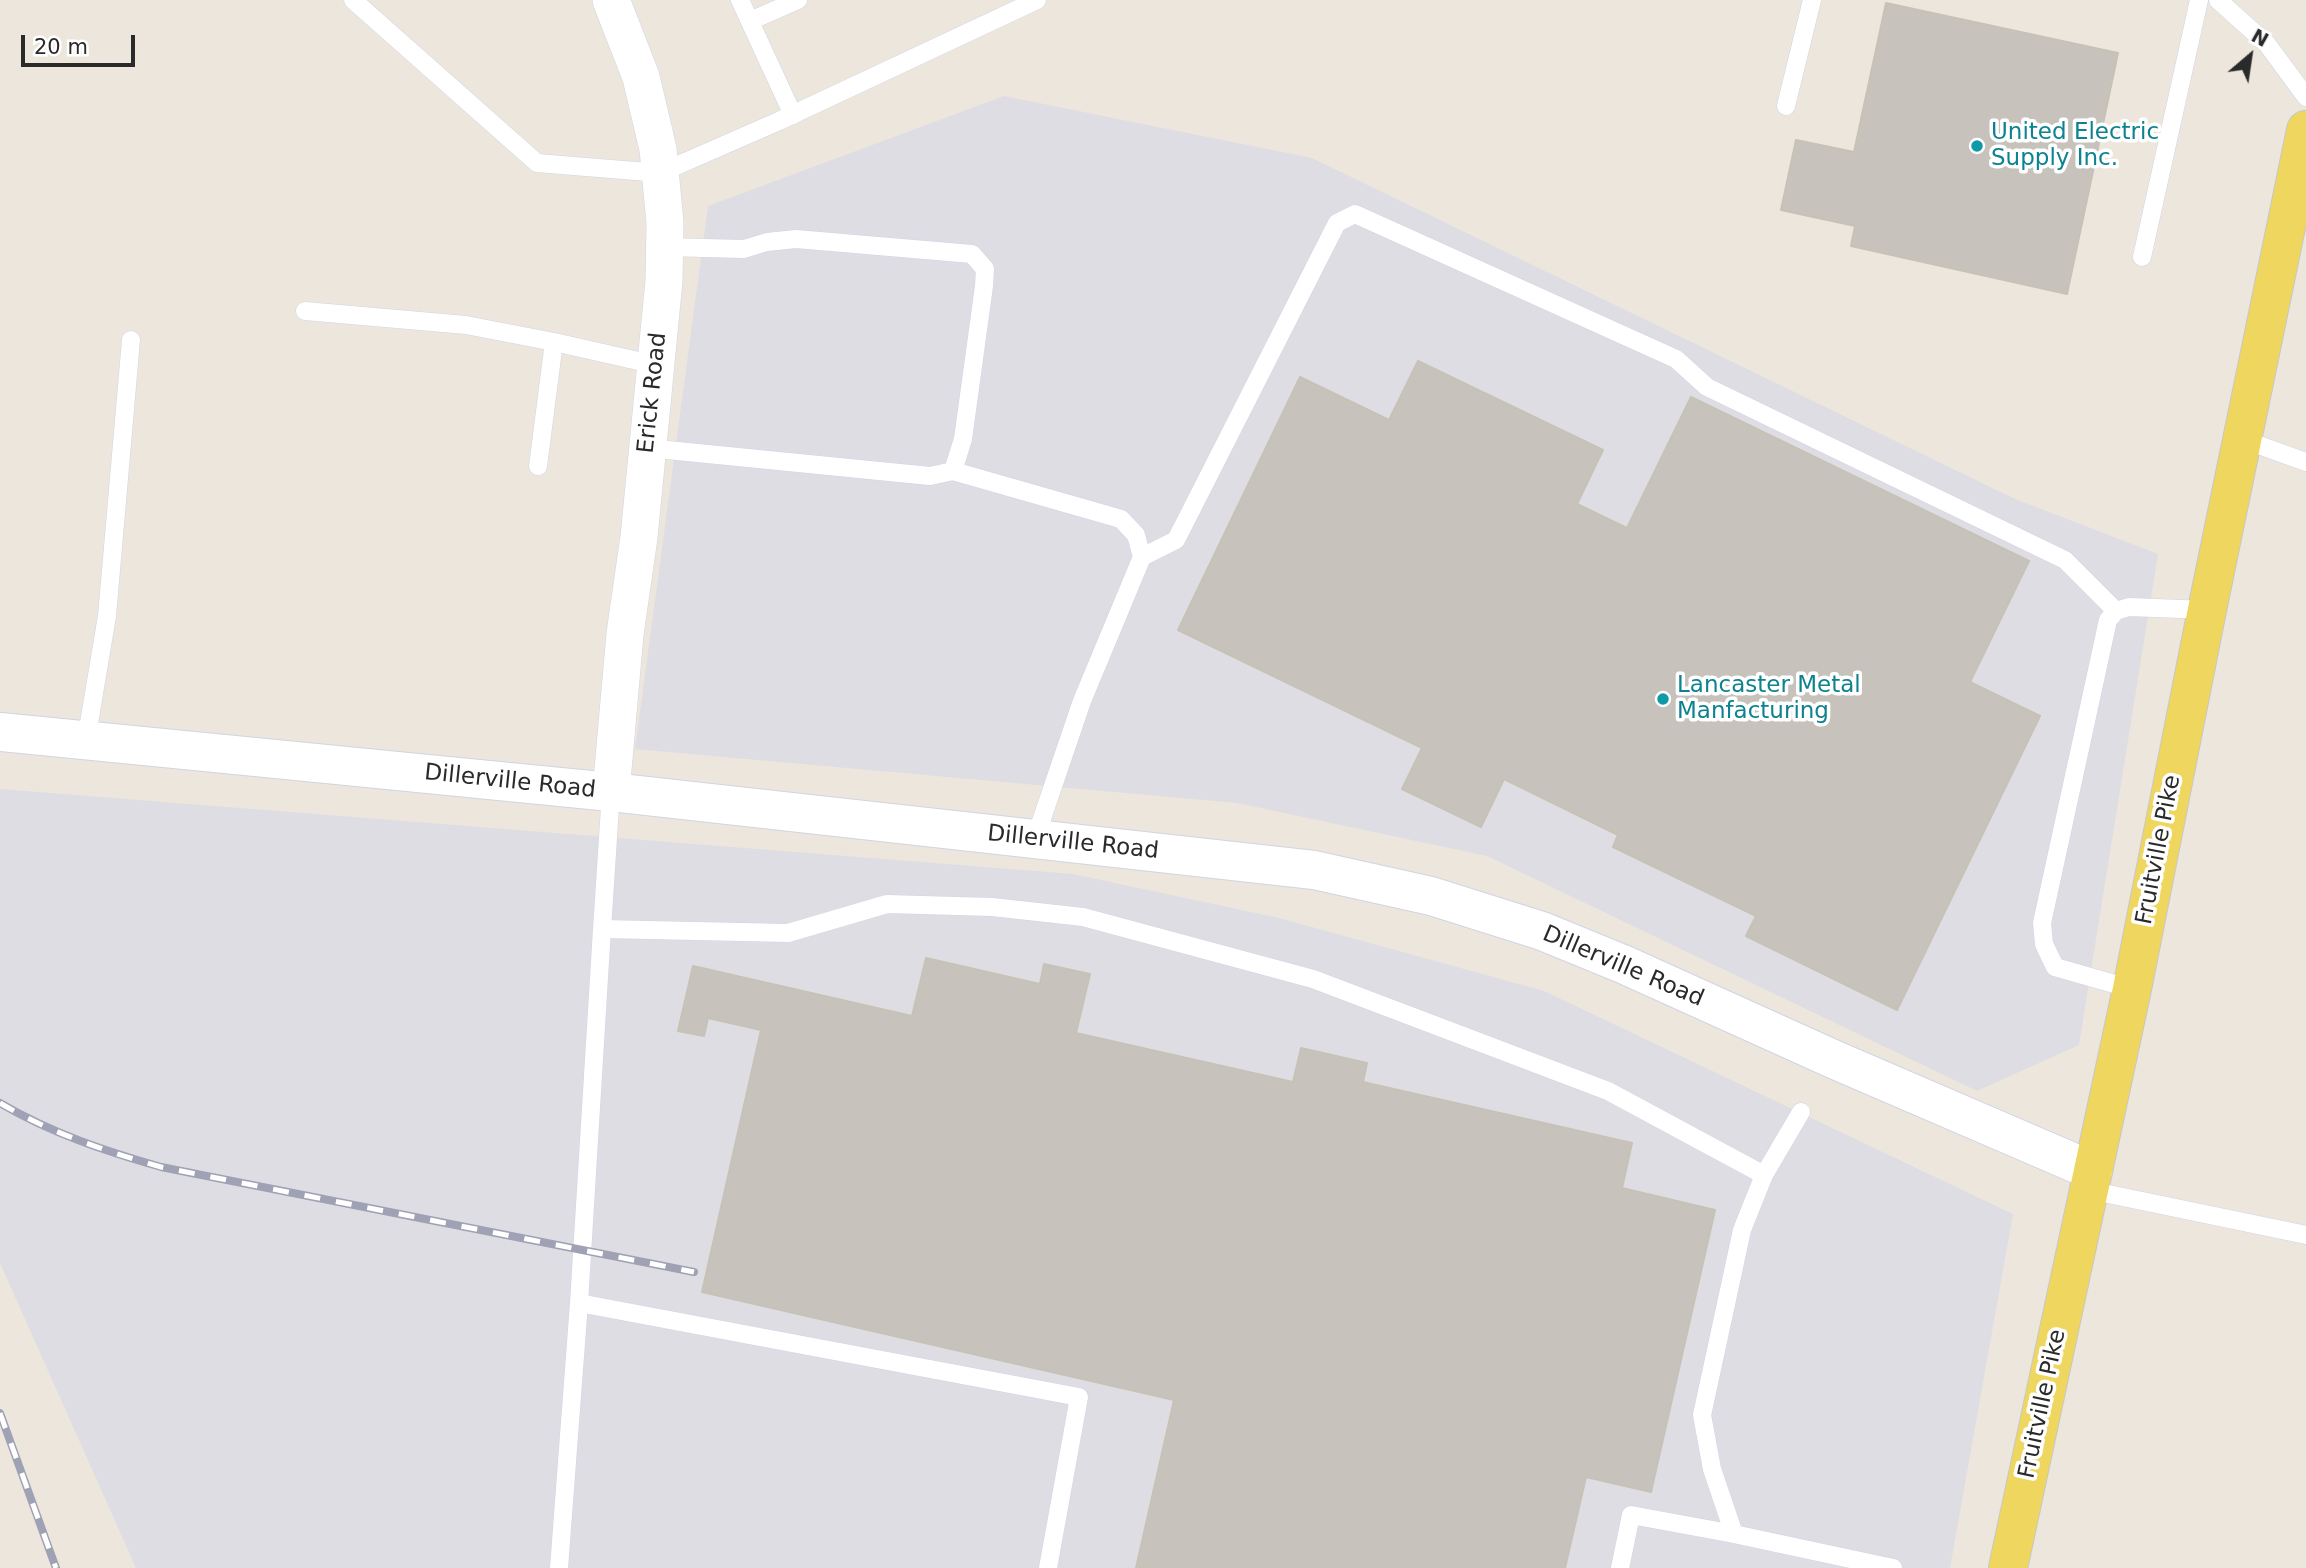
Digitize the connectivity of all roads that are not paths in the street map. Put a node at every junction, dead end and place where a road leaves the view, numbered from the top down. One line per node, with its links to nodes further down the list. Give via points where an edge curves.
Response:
1 (353, 0): 15 (lane, via 537,163)
2 (611, 0): 15 (street, Erick Road, via 641,77)
3 (740, 0): 10 (lane)
4 (798, 0): 10 (lane)
5 (1037, 0): 9 (lane)
6 (1812, 0): 12 (lane)
7 (2199, 0): 17 (lane)
8 (2218, 0): 11 (lane, via 2267,44)
9 (998, 8): 13 (lane)
10 (750, 21): 13 (lane)
11 (2306, 97)
12 (1786, 106)
13 (793, 114): 15 (lane)
14 (2306, 130): 22 (main road, Fruitville Pike)
15 (660, 173): 16 (street, Erick Road)
16 (664, 247): 21 (street, Erick Road); 26 (lane, via 744,249 796,239 972,254 985,269 984,286 963,439)
17 (2142, 257)
18 (304, 311): 20 (lane, via 466,325)
19 (131, 340): 31 (lane, via 107,616)
20 (554, 342): 21 (lane); 25 (lane)
21 (656, 365): 23 (street, Erick Road)
22 (2242, 439): 24 (lane); 28 (main road, Fruitville Pike)
23 (648, 448): 26 (lane, via 930,476); 32 (street, Erick Road)
24 (2306, 462)
25 (538, 466)
26 (953, 471): 27 (lane, via 1121,519 1136,535)
27 (1142, 557): 29 (lane, via 1176,540 1337,223 1355,214 1676,359 1707,387 2065,560); 33 (lane, via 1082,701)
28 (2207, 610): 29 (lane, via 2129,607); 35 (main road, Fruitville Pike)
29 (2116, 611): 35 (lane, via 2108,620 2042,923 2044,944 2056,967)
30 (0, 732): 31 (main road, Dillerville Road)
31 (86, 741): 32 (main road, Dillerville Road)
32 (611, 792): 33 (main road, Dillerville Road); 34 (lane)
33 (1035, 839): 38 (main road, Dillerville Road, via 1314,870 1432,896 1542,931 1833,1059)
34 (602, 929): 37 (lane, via 788,933 887,904 992,907 1083,917 1339,989 1608,1091); 40 (lane)
35 (2132, 989): 38 (main road, Fruitville Pike)
36 (1801, 1112): 37 (lane)
37 (1764, 1175): 41 (lane, via 1742,1230 1702,1415 1712,1469)
38 (2091, 1180): 39 (lane); 46 (main road, Fruitville Pike)
39 (2306, 1235)
40 (579, 1303): 42 (lane); 43 (lane, via 1079,1397)
41 (1734, 1534): 44 (lane, via 1631,1514); 45 (lane)
42 (559, 1568)
43 (1048, 1568)
44 (1620, 1568)
45 (1893, 1568)
46 (2008, 1568)

